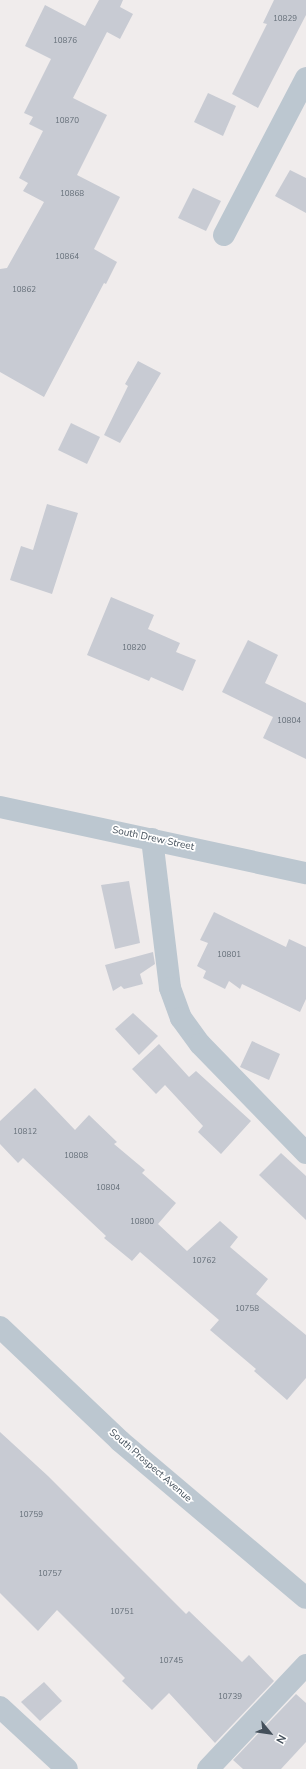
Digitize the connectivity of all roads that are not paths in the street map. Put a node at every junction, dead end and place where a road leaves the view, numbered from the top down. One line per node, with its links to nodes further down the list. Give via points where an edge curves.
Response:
1 (306, 78): 2 (street)
2 (224, 235)
3 (0, 807): 4 (street, South Drew Street)
4 (152, 839): 5 (street, South Drew Street); 6 (street, via 170,988 181,1018 200,1044)
5 (306, 873)
6 (306, 1153)
7 (0, 1327): 8 (street, South Prospect Avenue, via 120,1441)
8 (306, 1598)
9 (306, 1665): 12 (street)
10 (0, 1707): 11 (street)
11 (67, 1769)
12 (208, 1769)

